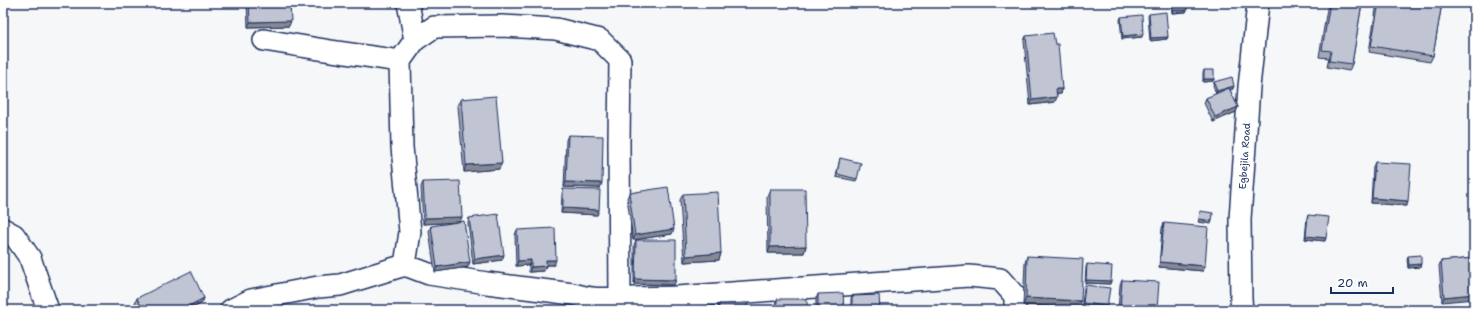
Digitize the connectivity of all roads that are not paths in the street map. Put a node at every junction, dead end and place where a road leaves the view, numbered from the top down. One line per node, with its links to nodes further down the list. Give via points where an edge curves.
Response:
1 (408, 3): 4 (street)
2 (1258, 3): 12 (street, Egbejila Road, via 1240,219)
3 (264, 40): 5 (street)
4 (414, 40): 5 (street); 8 (street, via 434,27 502,26 556,29 600,40 620,60)
5 (400, 61): 7 (street, via 402,148 410,232)
6 (3, 229): 9 (street, via 14,235 30,258)
7 (405, 265): 8 (street, via 429,274 465,280 603,300); 10 (street, via 340,285 251,300)
8 (620, 299): 11 (street, via 969,276 1000,279 1016,296)
9 (48, 310)
10 (231, 310)
11 (1015, 310)
12 (1242, 310)

